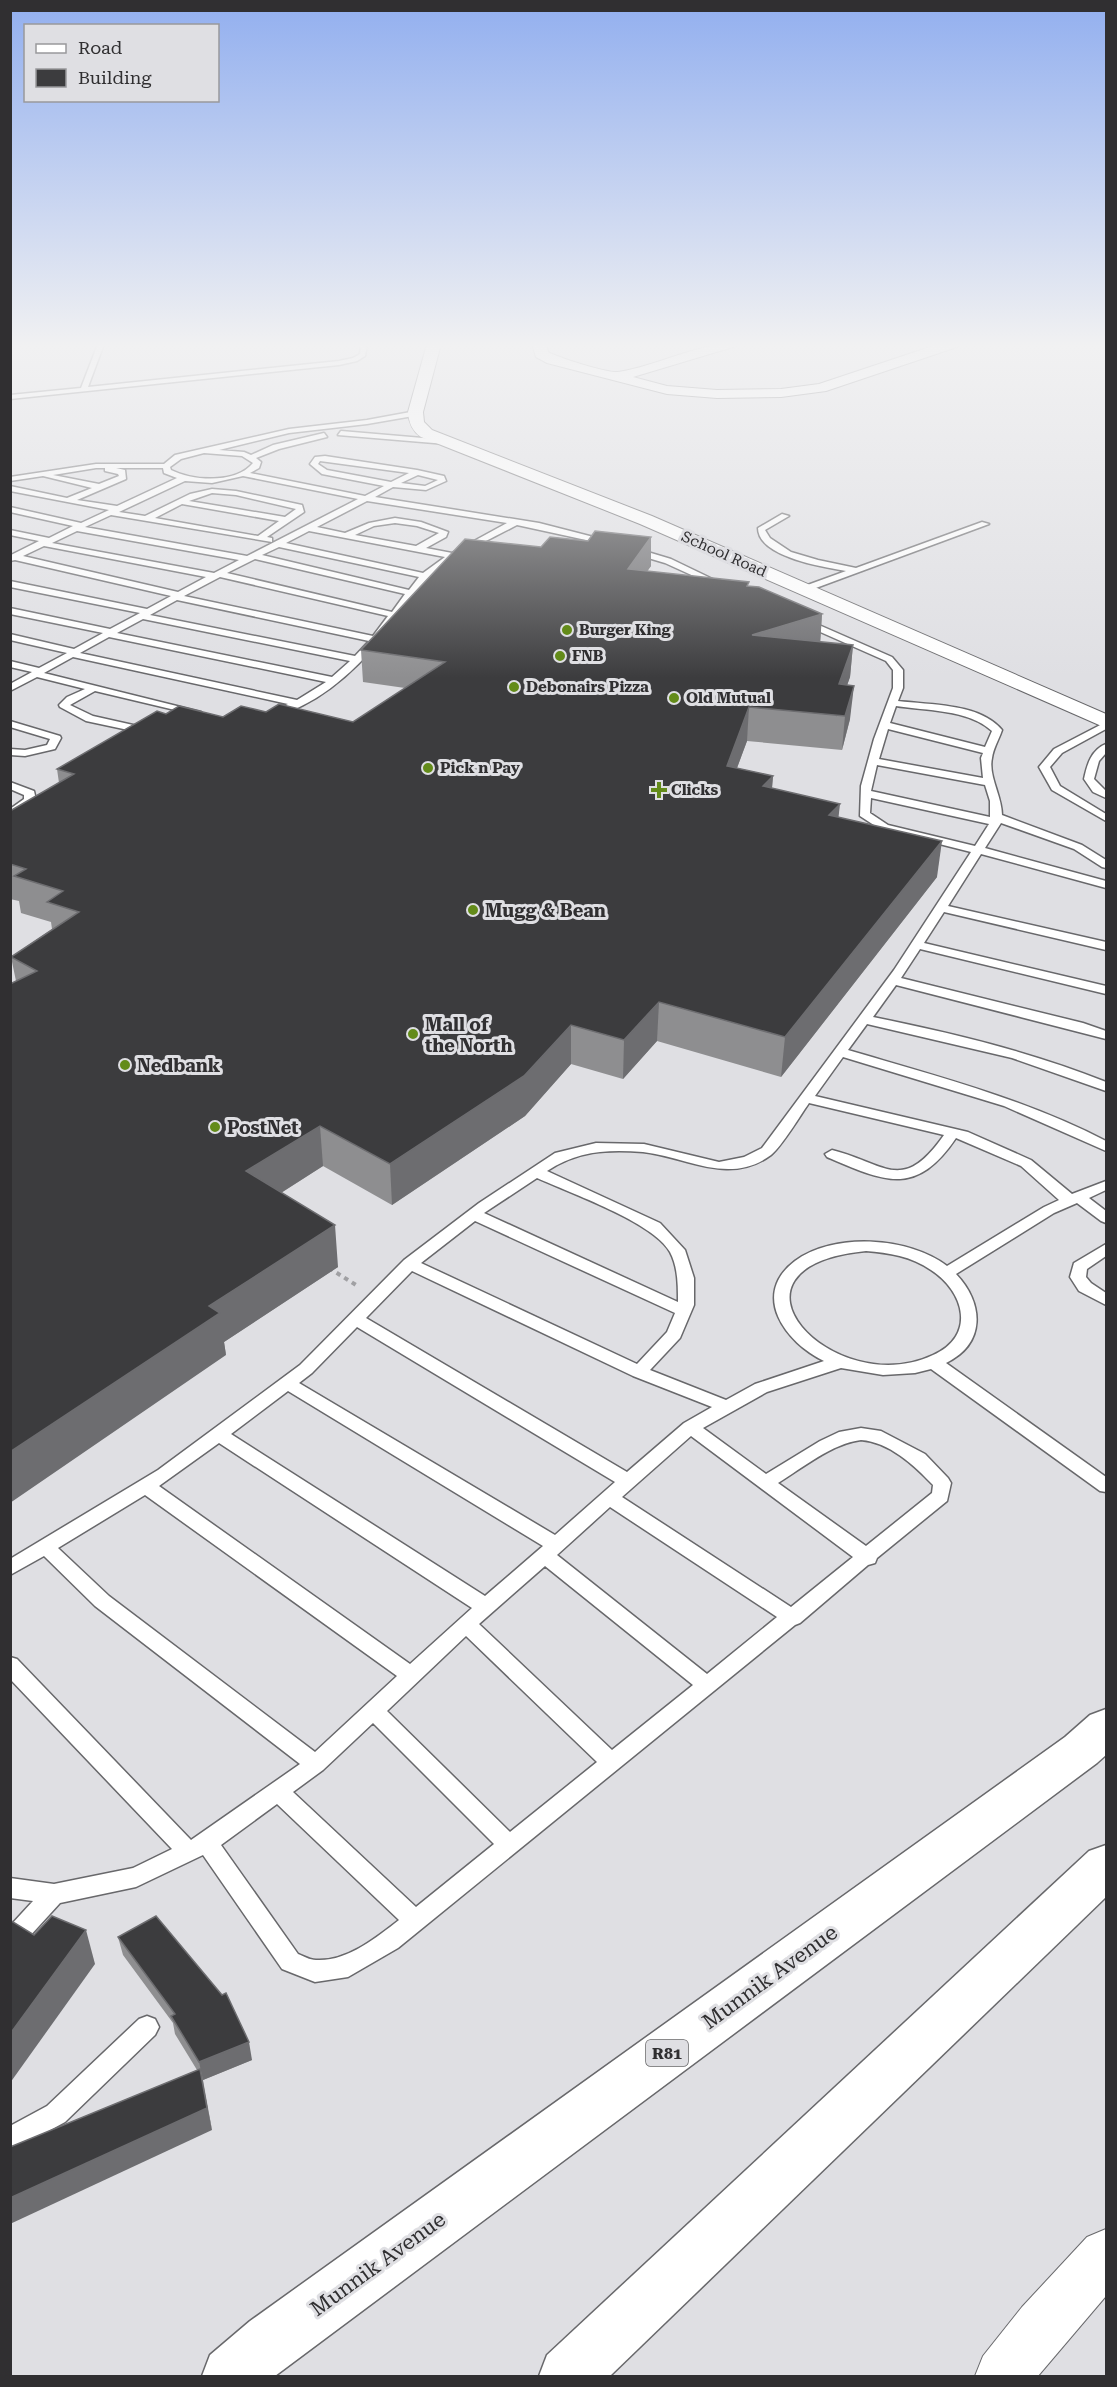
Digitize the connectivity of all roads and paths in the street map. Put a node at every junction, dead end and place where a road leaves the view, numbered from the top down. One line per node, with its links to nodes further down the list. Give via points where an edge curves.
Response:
1 (185, 455): 7 (lane)
2 (247, 455): 5 (lane)
3 (257, 455): 5 (lane)
4 (480, 455): 41 (street, School Road, via 646,520)
5 (253, 457): 10 (lane, via 256,466)
6 (96, 466): 7 (lane); 9 (lane); 15 (lane, via 123,475)
7 (166, 466): 11 (lane, via 173,475)
8 (417, 471): 13 (lane); 13 (lane, via 434,474 442,482 426,488); 13 (lane, via 334,459 318,459 314,464 325,472)
9 (35, 474): 12 (lane); 15 (lane)
10 (243, 474): 11 (lane); 16 (lane)
11 (184, 478): 20 (lane)
12 (10, 479)
13 (392, 485): 16 (lane)
14 (10, 488): 17 (lane)
15 (100, 488): 17 (lane)
16 (365, 498): 24 (lane); 27 (lane)
17 (68, 501): 20 (lane)
18 (182, 502): 22 (lane); 23 (lane); 23 (lane, via 202,493 220,491 299,507 301,510)
19 (10, 509): 26 (lane)
20 (111, 510): 22 (lane); 26 (lane)
21 (785, 516): 37 (lane, via 766,525 761,530 763,537 808,561)
22 (146, 519): 30 (lane)
23 (286, 520): 30 (lane)
24 (516, 522): 34 (lane); 43 (lane, via 668,561)
25 (985, 524): 37 (lane)
26 (77, 526): 31 (lane); 35 (lane)
27 (308, 528): 29 (lane); 32 (lane)
28 (10, 532): 31 (lane)
29 (347, 535): 33 (lane); 33 (lane, via 365,525 389,520 444,532)
30 (260, 538): 32 (lane)
31 (44, 542): 36 (lane); 38 (lane)
32 (280, 543): 35 (lane); 39 (lane)
33 (418, 549): 34 (lane)
34 (452, 556): 39 (lane)
35 (251, 557): 38 (lane); 42 (lane)
36 (12, 558): 44 (lane)
37 (857, 570): 41 (lane)
38 (217, 575): 44 (lane); 47 (lane)
39 (425, 576): 42 (lane)
40 (10, 584): 46 (lane)
41 (805, 590): 65 (street, School Road)
42 (412, 593): 47 (lane)
43 (737, 593)
44 (177, 596): 46 (lane); 51 (lane)
45 (10, 610): 49 (lane)
46 (145, 614): 49 (lane); 53 (lane)
47 (394, 615): 51 (lane)
48 (791, 616): 59 (lane, via 889,659 898,670)
49 (110, 633): 52 (lane); 56 (lane)
50 (10, 637): 52 (lane)
51 (374, 639): 53 (lane)
52 (73, 653): 55 (lane); 60 (lane)
53 (357, 659): 56 (lane)
54 (10, 664): 55 (lane)
55 (38, 672): 57 (lane); 58 (lane)
56 (333, 680): 60 (lane)
57 (10, 687)
58 (94, 688): 61 (lane); 66 (lane, via 71,699 64,705 67,710)
59 (893, 703): 64 (lane); 68 (lane, via 964,714 993,724 997,730)
60 (300, 704): 62 (lane)
61 (207, 715)
62 (266, 716)
63 (10, 724): 69 (lane, via 56,738 51,747 37,752)
64 (884, 724): 68 (lane); 70 (lane)
65 (1107, 724): 78 (lane, via 1058,752 1044,767 1056,788)
66 (154, 732)
67 (1107, 747): 72 (lane, via 1094,760)
68 (989, 751): 73 (lane, via 986,758)
69 (10, 752)
70 (873, 761): 73 (lane); 75 (lane)
71 (1106, 769): 72 (lane)
72 (1089, 779): 76 (lane)
73 (990, 783): 79 (lane, via 996,801)
74 (10, 785): 77 (lane, via 30,793 30,800)
75 (865, 793): 79 (lane); 80 (lane, via 864,814 884,827)
76 (1107, 795)
77 (10, 815)
78 (1107, 818)
79 (996, 820): 80 (lane); 81 (lane, via 1078,847)
80 (979, 850): 82 (lane); 83 (lane)
81 (1107, 865)
82 (1107, 885)
83 (941, 908): 84 (lane); 85 (lane)
84 (916, 945): 86 (lane); 87 (lane)
85 (1107, 946)
86 (892, 980): 88 (lane); 89 (lane)
87 (1107, 990)
88 (863, 1019): 90 (lane); 91 (lane, via 1009,1052)
89 (1107, 1035)
90 (839, 1052): 92 (lane); 94 (lane, via 1015,1104)
91 (1107, 1087)
92 (804, 1098): 93 (lane); 96 (lane, via 767,1150 748,1161 719,1166 644,1148 596,1147 560,1156)
93 (953, 1132): 95 (lane, via 932,1160 914,1172 871,1170); 98 (lane, via 1026,1163)
94 (1107, 1147)
95 (832, 1154)
96 (534, 1171): 99 (lane); 107 (lane, via 655,1226 677,1250 686,1278)
97 (1107, 1185): 98 (lane)
98 (1074, 1199): 100 (lane); 104 (lane, via 1048,1210)
99 (473, 1214): 103 (lane); 107 (lane)
100 (1107, 1218)
101 (1107, 1249): 106 (lane, via 1080,1267 1078,1277 1085,1287)
102 (321, 1264): 105 (path)
103 (410, 1264): 105 (lane); 111 (lane)
104 (947, 1273): 109 (lane, via 906,1252 866,1246 837,1248 812,1257 793,1271 782,1290 782,1310 792,1330 812,1348); 110 (lane, via 964,1291 971,1311 968,1331 955,1349)
105 (376, 1298): 108 (lane)
106 (1107, 1300)
107 (684, 1311): 111 (lane, via 674,1334)
108 (354, 1319): 112 (lane, via 306,1369); 116 (lane)
109 (840, 1362): 110 (lane, via 872,1369 904,1369); 113 (lane, via 761,1388)
110 (933, 1362): 119 (lane)
111 (639, 1372): 113 (lane)
112 (287, 1383): 115 (lane); 122 (lane)
113 (728, 1407): 114 (lane)
114 (690, 1427): 116 (lane); 117 (lane)
115 (219, 1434): 118 (lane); 125 (lane)
116 (627, 1481): 120 (lane)
117 (766, 1482): 123 (lane); 123 (lane, via 845,1436 875,1435 918,1459 942,1483 941,1496)
118 (146, 1486): 121 (lane); 129 (lane)
119 (1107, 1486)
120 (608, 1497): 122 (lane); 126 (lane)
121 (46, 1547): 124 (lane); 134 (lane, via 102,1601)
122 (549, 1549): 125 (lane); 130 (lane)
123 (868, 1558): 126 (lane)
124 (10, 1568)
125 (486, 1607): 127 (lane)
126 (793, 1618): 130 (lane)
127 (466, 1624): 129 (lane); 133 (lane)
128 (10, 1665): 137 (lane)
129 (411, 1675): 131 (lane)
130 (708, 1686): 133 (lane)
131 (373, 1710): 134 (lane); 136 (lane)
132 (1106, 1728): 146 (main road, Munnik Avenue / R81, via 271,2342)
133 (612, 1763): 136 (lane)
134 (316, 1764): 135 (lane)
135 (278, 1791): 137 (lane); 141 (lane)
136 (510, 1845): 141 (lane)
137 (198, 1848): 140 (lane, via 136,1877); 141 (lane, via 290,1962 315,1971 348,1966)
138 (1107, 1866): 147 (main road)
139 (10, 1888): 140 (lane)
140 (54, 1894): 142 (lane)
141 (415, 1921)
142 (10, 1942)
143 (147, 2027): 144 (lane, via 56,2114)
144 (10, 2140)
145 (1107, 2256): 148 (street)
146 (231, 2376)
147 (568, 2376)
148 (1003, 2376)

